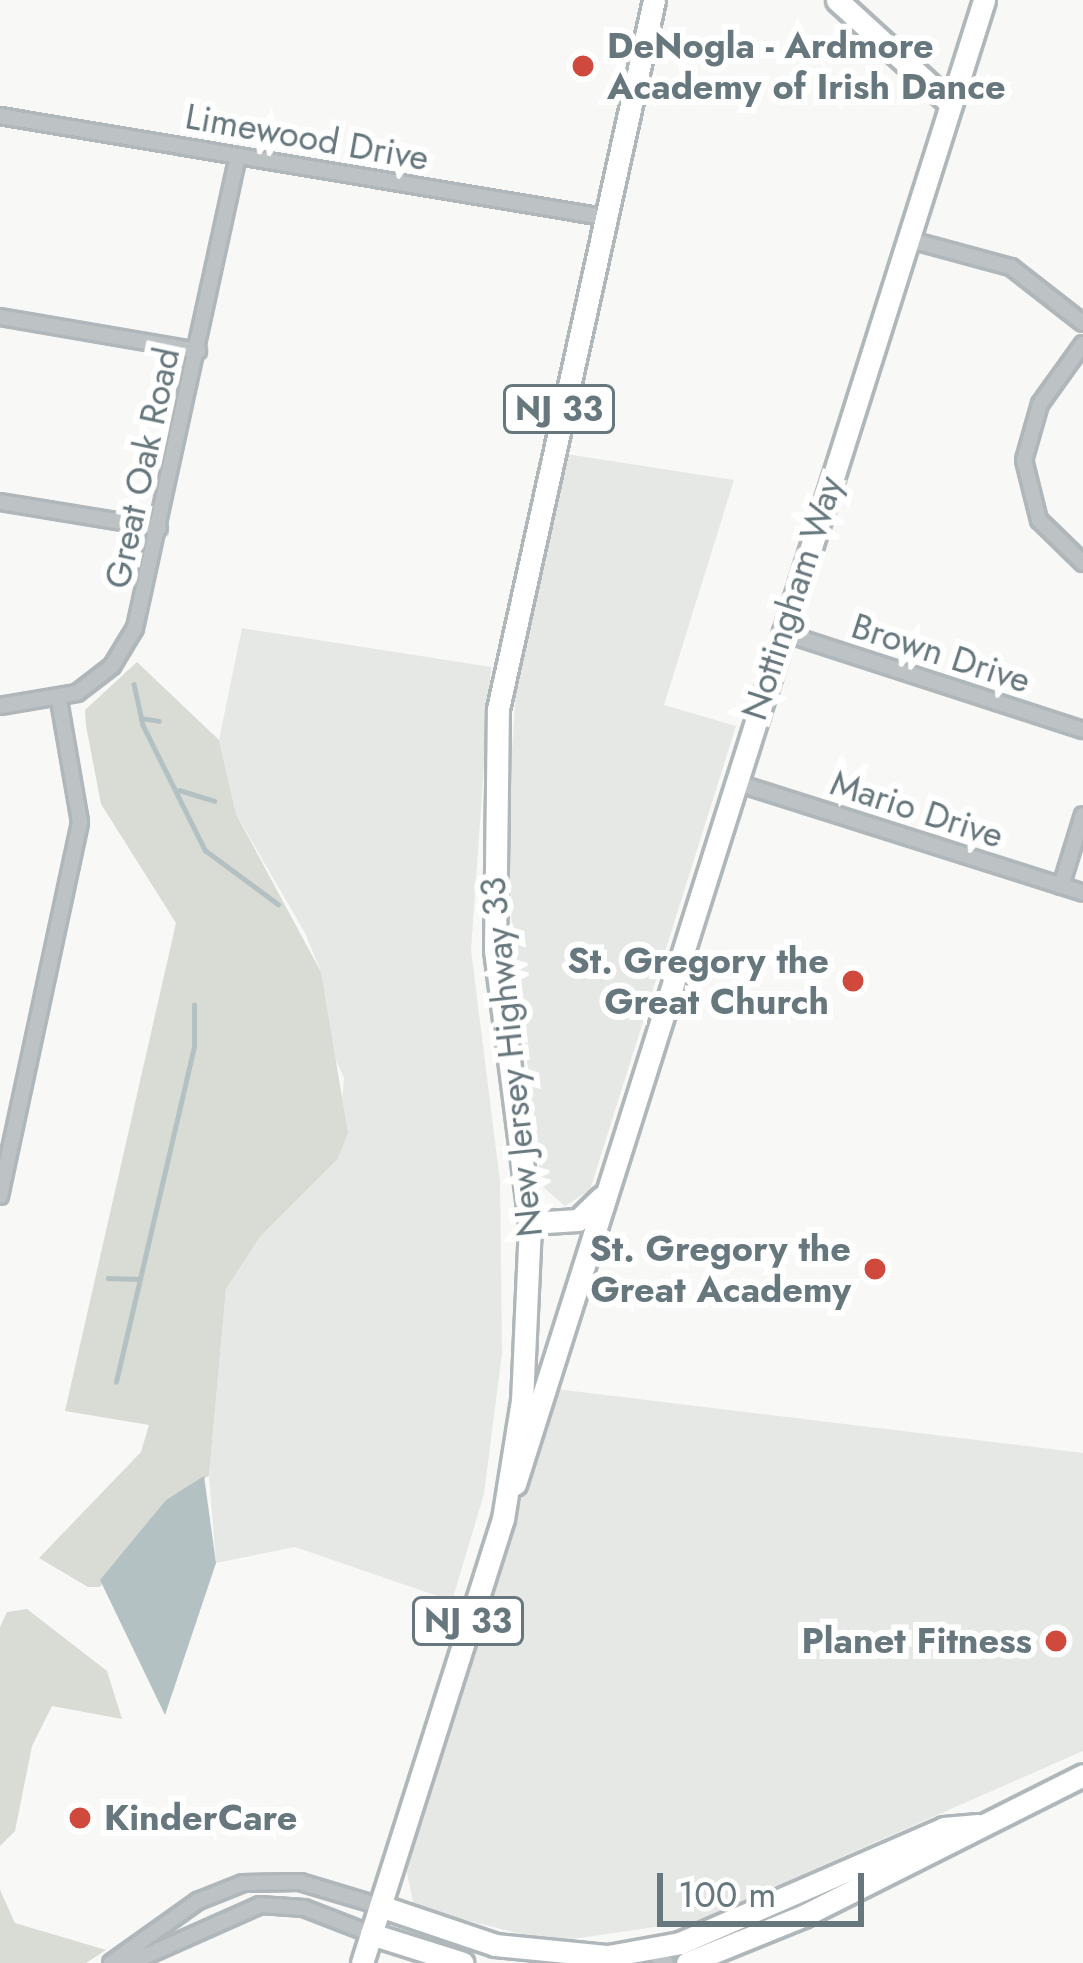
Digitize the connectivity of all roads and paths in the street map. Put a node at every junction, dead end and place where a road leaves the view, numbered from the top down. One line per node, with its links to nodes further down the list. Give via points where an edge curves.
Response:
1 (654, 0): 7 (street, New Jersey Highway 33 / NJ 33)
2 (837, 0): 4 (street)
3 (984, 0): 4 (street, Nottingham Way)
4 (951, 104): 8 (street, Nottingham Way)
5 (0, 116): 6 (street, Limewood Drive)
6 (238, 156): 7 (street, Limewood Drive); 12 (street, Great Oak Road)
7 (604, 218): 26 (street, New Jersey Highway 33 / NJ 33, via 509,627 492,776 495,950)
8 (907, 238): 10 (street, via 1012,267); 16 (street, Nottingham Way)
9 (0, 317): 12 (street)
10 (1083, 322)
11 (1083, 344): 15 (street, via 1040,404 1024,460 1039,520)
12 (198, 351): 14 (street, Great Oak Road)
13 (0, 502): 14 (street)
14 (159, 528): 17 (street, Great Oak Road, via 125,648 95,681)
15 (1083, 563)
16 (781, 632): 19 (street, Brown Drive); 20 (street, Nottingham Way)
17 (58, 701): 18 (street, Great Oak Road); 24 (street, via 80,822)
18 (0, 706)
19 (1083, 730)
20 (734, 782): 22 (street, Mario Drive); 25 (street, Nottingham Way)
21 (1083, 815): 22 (street)
22 (1060, 886): 23 (street, Mario Drive)
23 (1083, 893)
24 (0, 1196)
25 (603, 1196): 26 (street, via 578,1220); 27 (street, Nottingham Way)
26 (530, 1223): 27 (street, New Jersey Highway 33 / NJ 33, via 527,1352)
27 (503, 1519): 29 (street, New Jersey Highway 33 / NJ 33)
28 (1083, 1775): 31 (street, via 803,1916)
29 (380, 1906): 30 (street, New Jersey Highway 33 / NJ 33); 31 (street, via 551,1956); 32 (street, via 300,1882 243,1883 198,1901)
30 (371, 1934): 33 (street, via 304,1908 260,1905); 34 (street, New Jersey Highway 33 / NJ 33); 35 (street)
31 (671, 1956)
32 (111, 1963)
33 (130, 1963)
34 (362, 1963)
35 (464, 1963)

